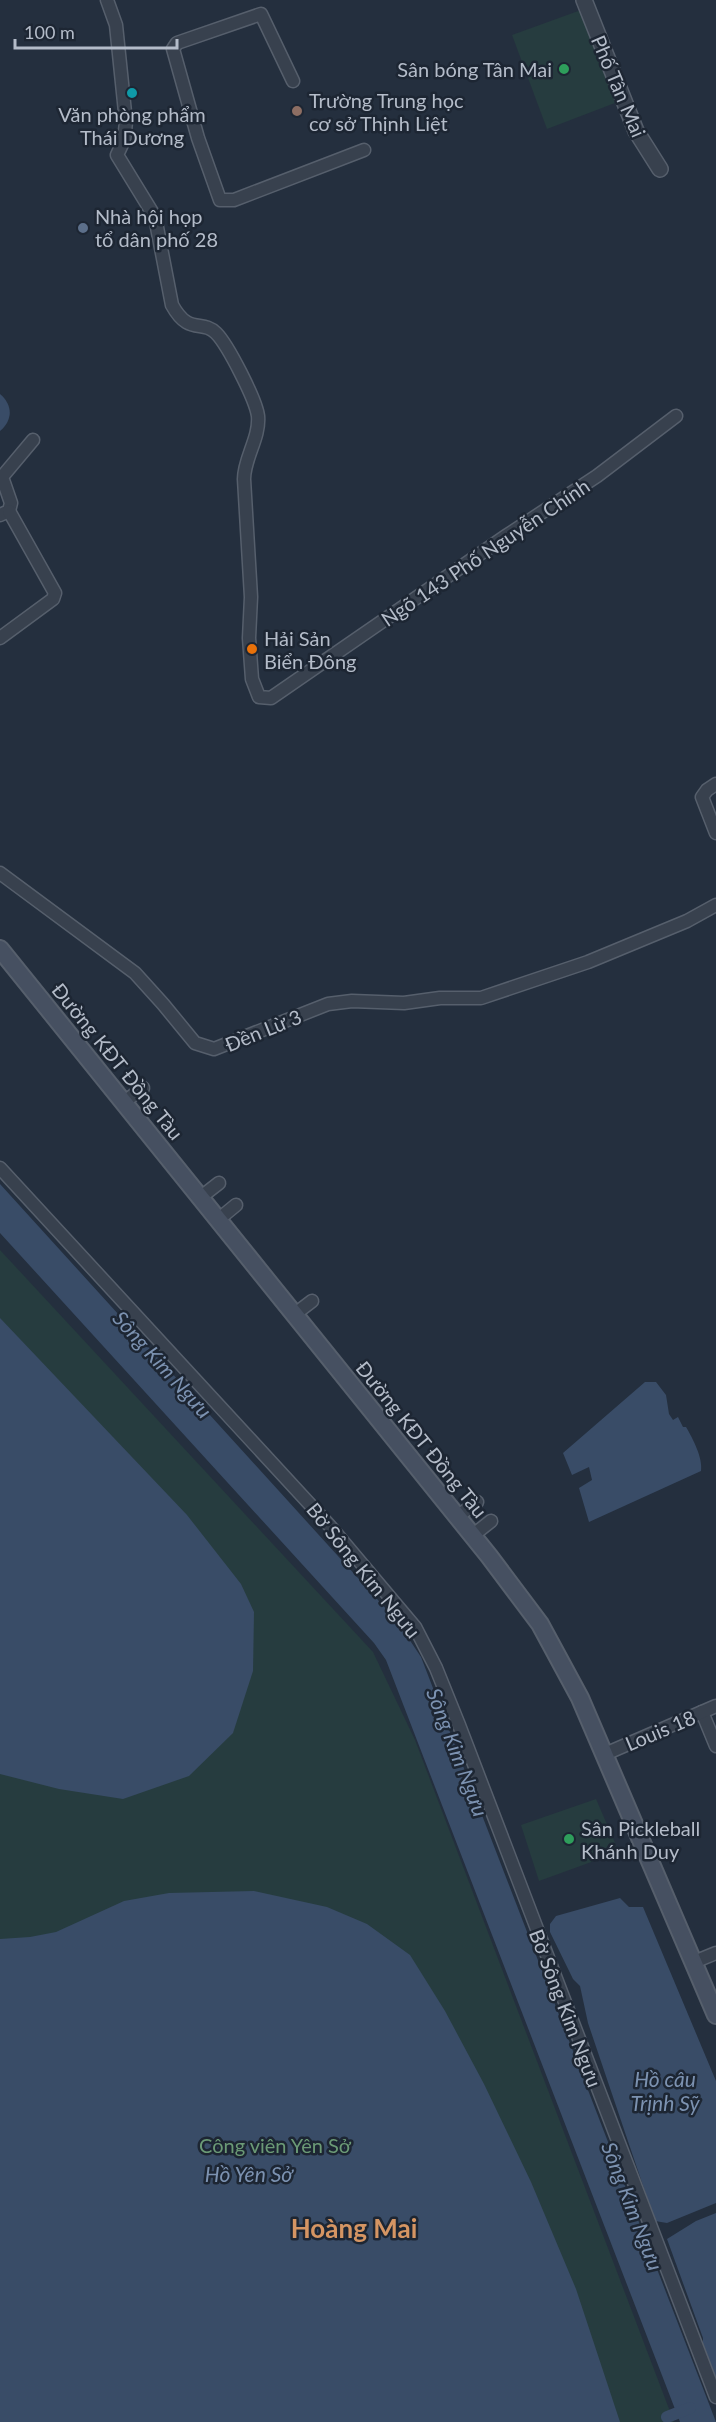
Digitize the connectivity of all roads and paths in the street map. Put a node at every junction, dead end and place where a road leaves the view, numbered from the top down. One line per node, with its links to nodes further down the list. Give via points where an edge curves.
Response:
1 (107, 0): 6 (street, Ngõ 143 Phố Nguyễn Chính, via 116,25 126,122 117,155 155,217 172,305 185,323 215,331 229,351 258,417 244,479 251,597 249,638 252,680 259,696 271,698 597,476)
2 (584, 0): 5 (street, Phố Tân Mai, via 636,131)
3 (293, 81): 4 (street, via 261,14 177,43 172,49 220,200 234,200)
4 (364, 150)
5 (660, 169)
6 (676, 416)
7 (33, 440): 8 (street, via 2,477 11,503)
8 (4, 513): 9 (street, via 55,593 53,599)
9 (0, 638)
10 (716, 784): 11 (street, via 702,797)
11 (716, 833)
12 (0, 873): 13 (street, Đền Lừ 3, via 135,973 195,1043 214,1049 328,1004 481,998 588,962)
13 (716, 905)
14 (0, 948): 16 (main road, Đường KĐT Đồng Tàu)
15 (143, 1088): 16 (street)
16 (124, 1102): 19 (main road, Đường KĐT Đồng Tàu)
17 (0, 1167): 35 (street, Bờ Sông Kim Ngưu, via 329,1525 415,1627 459,1725)
18 (219, 1183): 19 (street)
19 (201, 1197): 21 (main road, Đường KĐT Đồng Tàu)
20 (236, 1205): 21 (street)
21 (219, 1219): 23 (main road, Đường KĐT Đồng Tàu)
22 (312, 1301): 23 (street)
23 (295, 1314): 25 (main road, Đường KĐT Đồng Tàu)
24 (477, 1502): 25 (street)
25 (457, 1517): 27 (main road, Đường KĐT Đồng Tàu)
26 (491, 1521): 27 (street)
27 (472, 1536): 31 (main road, Đường KĐT Đồng Tàu, via 546,1633)
28 (716, 1706): 29 (street, Louis 18)
29 (702, 1712): 30 (street); 31 (street, Louis 18)
30 (716, 1746)
31 (604, 1754): 33 (main road, Đường KĐT Đồng Tàu)
32 (716, 1953): 33 (street)
33 (694, 1962): 34 (main road, Đường KĐT Đồng Tàu)
34 (716, 2015)
35 (716, 2397)

